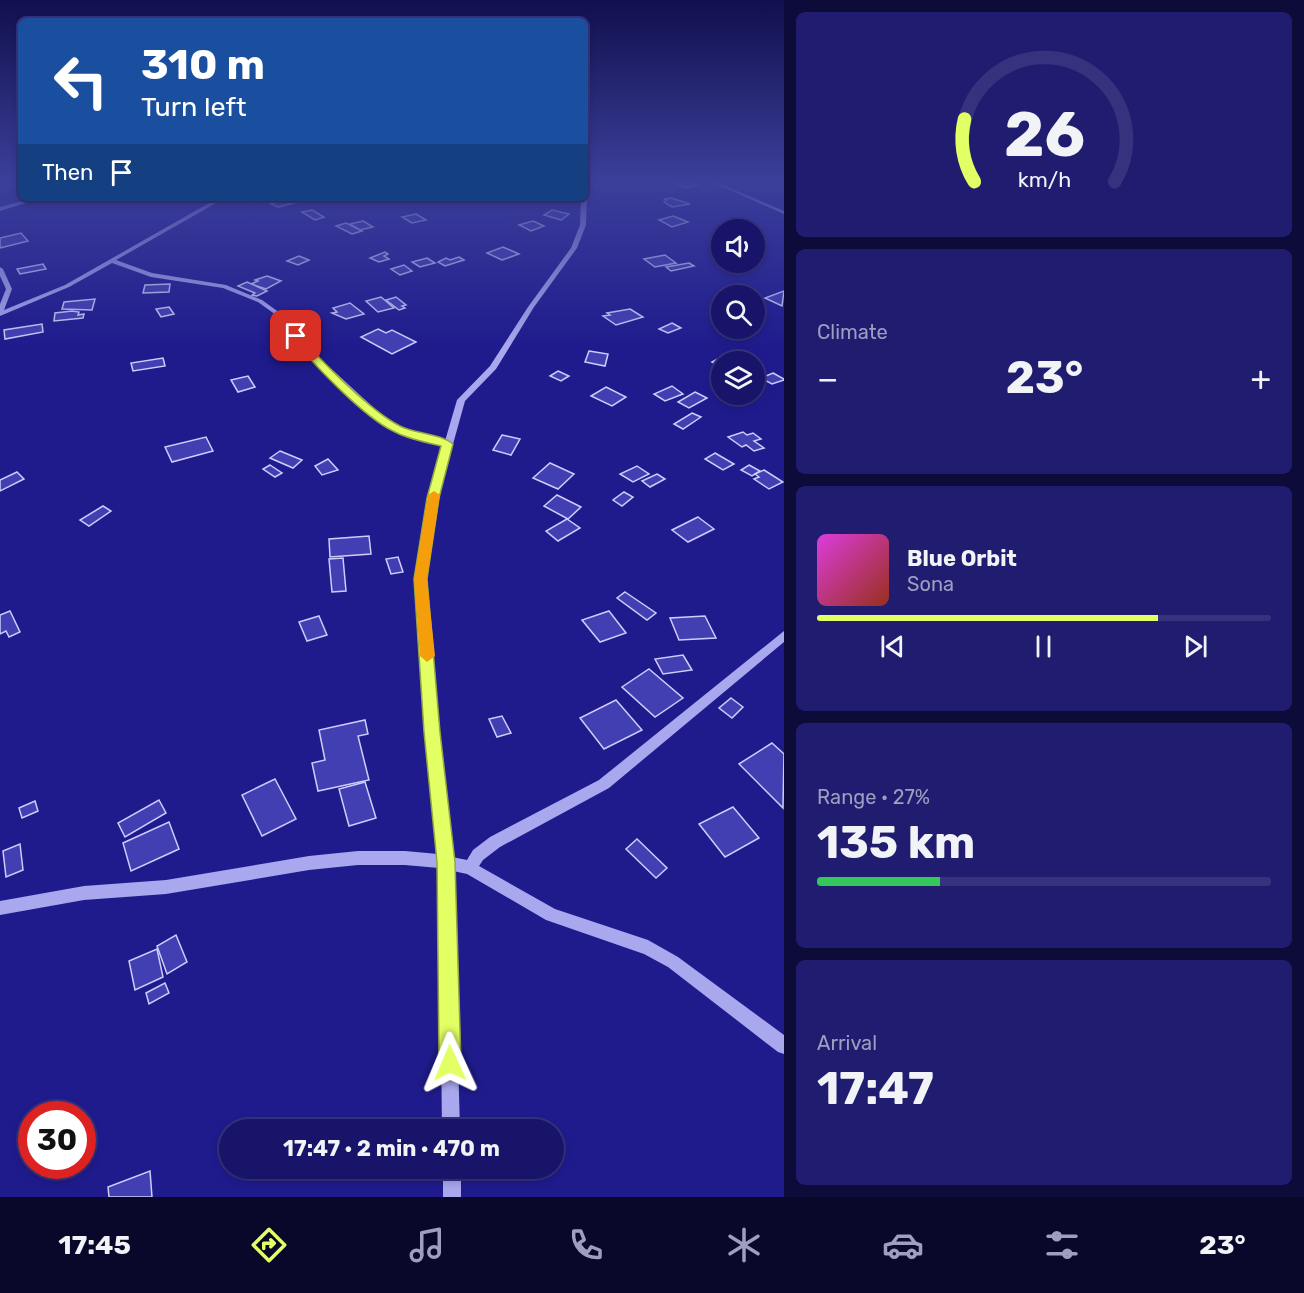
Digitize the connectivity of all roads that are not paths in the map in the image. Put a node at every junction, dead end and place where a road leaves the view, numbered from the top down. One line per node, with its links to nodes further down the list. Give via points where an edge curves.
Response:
1 (156, 236): 3 (street)
2 (579, 236): 6 (street, via 493,367 461,400)
3 (112, 261): 5 (street, via 67,286); 6 (street, via 151,275 224,286 260,302 278,314 311,355 384,422)
4 (0, 269): 5 (street, via 9,289)
5 (0, 313)
6 (447, 444): 8 (street, via 433,498 420,579)
7 (783, 635): 9 (street, via 604,784 495,842 478,855)
8 (446, 862): 9 (street); 10 (street, via 358,858 309,863 166,887 23,902); 12 (street)
9 (470, 868): 11 (street, via 551,915 628,941 673,962)
10 (0, 909)
11 (783, 1046)
12 (451, 1119)
13 (452, 1179): 14 (street)
14 (452, 1197)

